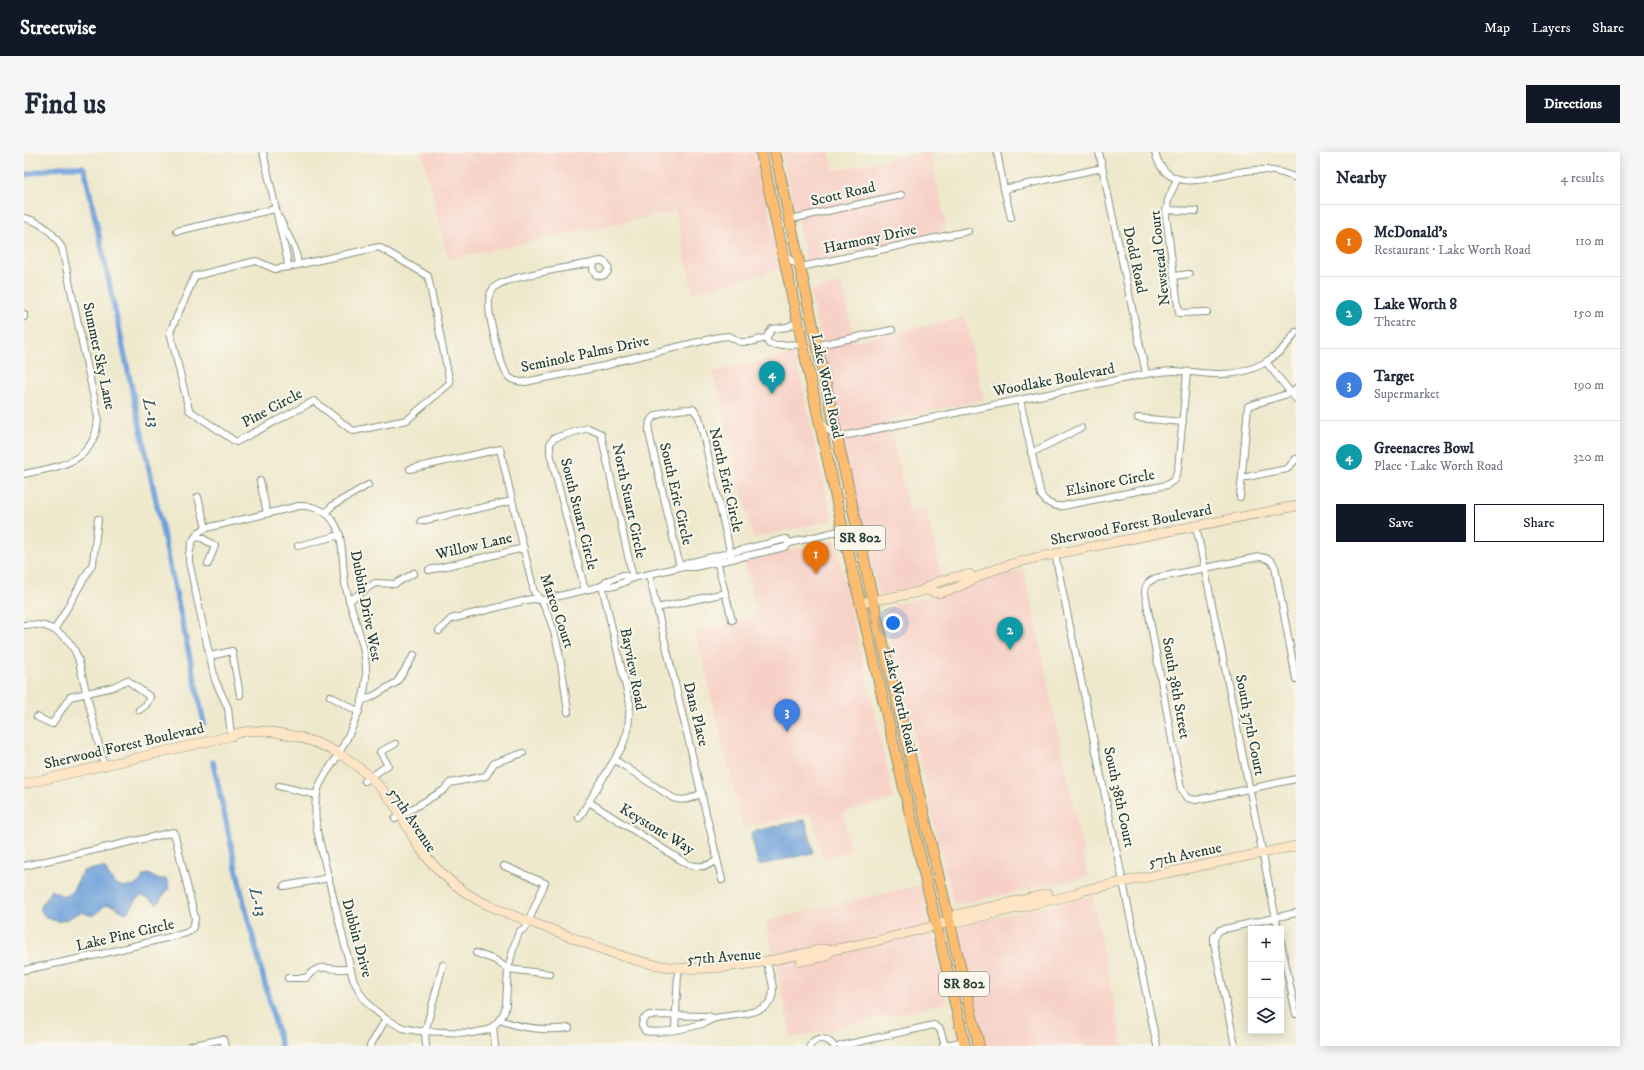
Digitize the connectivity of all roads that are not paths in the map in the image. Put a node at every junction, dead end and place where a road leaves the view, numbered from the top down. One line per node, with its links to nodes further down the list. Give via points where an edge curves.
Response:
1 (262, 152): 15 (street)
2 (761, 152): 21 (main road, Lake Worth Road / SR 802)
3 (769, 152): 18 (main road, via 779,194)
4 (775, 152): 18 (main road, Lake Worth Road / SR 802)
5 (996, 152): 11 (street)
6 (1099, 152): 8 (street, Dodd Road)
7 (1155, 152): 9 (street, via 1162,168)
8 (1102, 168): 11 (street); 40 (street, Dodd Road)
9 (1177, 178): 10 (street, via 1194,181 1258,170 1280,172); 13 (street, Newstead Court)
10 (1296, 178)
11 (1004, 189): 17 (street)
12 (901, 195): 18 (street, Scott Road)
13 (1166, 210): 14 (street); 28 (street, Newstead Court)
14 (1196, 211)
15 (276, 212): 19 (street); 22 (street, via 295,249); 24 (street)
16 (24, 218): 55 (street, Summer Sky Lane, via 48,229 62,248 98,417 91,445 80,456 66,464)
17 (1011, 218)
18 (791, 219): 25 (main road, Lake Worth Road / SR 802)
19 (177, 231)
20 (968, 231): 25 (street, Harmony Drive)
21 (782, 251): 25 (street); 26 (main road, Lake Worth Road / SR 802)
22 (298, 264): 24 (street, Pine Circle); 24 (street, Pine Circle, via 379,247 428,276 450,383 408,420 353,431 314,401 236,442 189,410 170,332 195,276 256,261 275,268)
23 (594, 264): 35 (street, Seminole Palms Drive, via 510,280 491,292 489,303 497,350 508,376 515,381 525,382 609,365 719,337 729,336 740,342)
24 (288, 267)
25 (801, 267): 37 (main road, Lake Worth Road / SR 802)
26 (787, 274): 32 (main road, Lake Worth Road / SR 802); 37 (main road, via 797,278 809,332)
27 (1188, 274): 28 (street)
28 (1174, 276): 29 (street, Newstead Court, via 1180,313)
29 (1207, 312)
30 (24, 314): 31 (street)
31 (24, 317)
32 (798, 322): 35 (street, Seminole Palms Drive, via 772,329); 36 (main road, Lake Worth Road / SR 802)
33 (892, 330): 37 (street)
34 (1296, 332): 38 (street, Woodlake Boulevard, via 1280,351)
35 (766, 338): 36 (street, via 769,344 776,346 793,343)
36 (802, 345): 45 (main road, Lake Worth Road / SR 802)
37 (818, 345): 50 (main road, Lake Worth Road / SR 802)
38 (1266, 362): 39 (street, Woodlake Boulevard, via 1249,370 1230,374); 42 (street)
39 (1187, 372): 40 (street, Woodlake Boulevard); 47 (street, Elsinore Circle)
40 (1146, 374): 44 (street, Woodlake Boulevard)
41 (1296, 388): 42 (street)
42 (1291, 393): 43 (street); 56 (street, via 1248,406)
43 (1296, 399)
44 (1020, 400): 50 (street, Woodlake Boulevard); 52 (street, Elsinore Circle)
45 (817, 412): 50 (street, via 825,427); 69 (main road, Lake Worth Road / SR 802)
46 (1138, 418): 47 (street)
47 (1183, 422): 52 (street, Elsinore Circle, via 1178,473 1167,485 1055,506 1048,503 1040,494)
48 (649, 426): 75 (street, North Eric Circle, via 656,415 693,409 699,417); 78 (street, South Eric Circle)
49 (1081, 428): 52 (street)
50 (838, 436): 89 (main road, Lake Worth Road / SR 802)
51 (550, 444): 83 (street, North Stuart Circle, via 554,438 588,428 601,434); 85 (street, South Stuart Circle, via 550,453)
52 (1031, 453)
53 (1296, 459): 56 (street, via 1287,469)
54 (410, 469): 61 (street, Marco Court, via 500,449)
55 (24, 474)
56 (1242, 478): 60 (street)
57 (260, 481): 63 (street)
58 (368, 485): 64 (street, via 333,505)
59 (198, 497): 68 (street)
60 (1240, 497)
61 (512, 501): 66 (street); 73 (street, Marco Court)
62 (1296, 506): 67 (street, Sherwood Forest Boulevard)
63 (267, 513): 64 (street, via 303,506); 68 (street)
64 (325, 513): 70 (street, Dubbin Drive West, via 335,523)
65 (98, 519): 94 (street, via 94,563)
66 (420, 521)
67 (1196, 526): 74 (street, Sherwood Forest Boulevard); 79 (street, South 37th Court)
68 (206, 528): 71 (street)
69 (843, 530): 75 (street, via 790,543 785,547); 90 (main road, Lake Worth Road / SR 802)
70 (340, 535): 72 (street); 88 (street, Dubbin Drive West, via 342,565)
71 (195, 537): 77 (street, via 215,546); 97 (street, via 190,546 189,557)
72 (298, 546)
73 (524, 548): 80 (street, Willow Lane); 87 (street, Marco Court, via 534,592)
74 (1055, 554): 89 (street, Sherwood Forest Boulevard, via 988,572 940,593 924,590); 134 (street, South 38th Court)
75 (731, 556): 76 (street)
76 (716, 559): 78 (street, via 695,567); 86 (street)
77 (208, 564)
78 (680, 567): 82 (street)
79 (1205, 568): 98 (street, via 1259,557 1270,560 1275,567); 120 (street, South 37th Court); 120 (street, South 38th Street, via 1156,578 1148,582 1145,593 1181,789 1187,798 1196,800)
80 (429, 570)
81 (414, 574): 88 (street, via 395,584 375,583)
82 (649, 575): 83 (street); 91 (street, Dans Place)
83 (633, 578): 84 (street, via 623,575 607,581)
84 (602, 586): 85 (street); 112 (street, Bayview Road, via 630,708 625,740)
85 (585, 590): 87 (street)
86 (725, 593): 91 (street); 92 (street)
87 (542, 600): 95 (street, via 532,599 451,619); 106 (street, Marco Court, via 556,641)
88 (349, 601): 103 (street, Dubbin Drive West, via 365,656)
89 (873, 601): 90 (street, Sherwood Forest Boulevard); 113 (main road, Lake Worth Road / SR 802)
90 (861, 604): 99 (main road, Lake Worth Road / SR 802)
91 (657, 608): 121 (street, Dans Place)
92 (732, 620)
93 (24, 625): 94 (street)
94 (55, 629): 100 (street, via 76,650)
95 (439, 631)
96 (414, 655): 103 (street, via 397,682)
97 (210, 656): 101 (street, via 232,651); 108 (street, via 216,684 228,708)
98 (1296, 680)
99 (882, 692): 113 (main road, via 890,705 902,752); 114 (main road, Lake Worth Road / SR 802)
100 (87, 693): 104 (street, via 113,687 127,680 150,697 146,705); 107 (street, via 70,697 52,724); 115 (street)
101 (240, 695)
102 (330, 696): 105 (street)
103 (363, 700): 105 (street, Dubbin Drive West)
104 (139, 710)
105 (359, 712): 111 (street, Dubbin Drive West)
106 (568, 712)
107 (37, 717)
108 (231, 736): 111 (street, 57th Avenue, via 292,741); 115 (street, Sherwood Forest Boulevard)
109 (395, 744): 116 (street, via 380,752 388,765)
110 (523, 753): 124 (street, via 494,763 486,776 450,782 444,790)
111 (337, 756): 116 (street, 57th Avenue); 122 (street, Dubbin Drive)
112 (615, 760): 121 (street, via 673,798 690,799); 123 (street, Bayview Road)
113 (911, 761): 126 (main road, Lake Worth Road / SR 802)
114 (899, 763): 126 (main road, via 907,768 910,774 919,812); 140 (main road, Lake Worth Road / SR 802)
115 (104, 766): 118 (street, Sherwood Forest Boulevard)
116 (368, 779): 124 (street, 57th Avenue)
117 (1296, 779): 120 (street)
118 (24, 784)
119 (279, 786): 122 (street)
120 (1249, 788): 128 (street, South 37th Court)
121 (702, 792): 129 (street, Dans Place)
122 (316, 795): 132 (street, Dubbin Drive, via 317,831)
123 (589, 802): 125 (street, Bayview Road); 129 (street, Keystone Way, via 687,864 702,867)
124 (398, 818): 139 (street, 57th Avenue, via 419,857 446,886 474,905)
125 (579, 818)
126 (926, 822): 138 (main road, Lake Worth Road / SR 802)
127 (1296, 846): 128 (street, 57th Avenue)
128 (1263, 853): 134 (street, 57th Avenue); 137 (street, South 37th Court)
129 (717, 860): 133 (street)
130 (24, 866): 149 (street, Lake Pine Circle, via 174,832 195,918 194,926 186,933)
131 (504, 866): 139 (street, Dubbin Drive, via 545,882)
132 (329, 878): 135 (street); 146 (street, Dubbin Drive)
133 (722, 880)
134 (1124, 882): 138 (street, 57th Avenue, via 1080,891 1076,888 998,905 955,915); 173 (street, South 38th Court)
135 (284, 886)
136 (1296, 913): 137 (street)
137 (1275, 917): 141 (street, South 37th Court); 174 (street, via 1217,932 1214,943)
138 (949, 922): 140 (street, 57th Avenue); 172 (main road, Lake Worth Road / SR 802)
139 (527, 924): 142 (street, 57th Avenue, via 614,954 678,968 736,966 823,949); 148 (street, Dubbin Drive, via 519,932); 151 (street, 57th Avenue, via 612,959)
140 (937, 926): 142 (street, 57th Avenue, via 876,942); 162 (main road, Lake Worth Road / SR 802)
141 (1277, 926)
142 (832, 950): 147 (street, 57th Avenue, via 825,956)
143 (476, 953): 148 (street, via 495,960)
144 (1284, 956): 153 (street)
145 (443, 965): 161 (street)
146 (350, 968): 152 (street, via 344,970 322,967 313,970 306,978); 156 (street, Dubbin Drive, via 364,999)
147 (768, 968): 151 (street, 57th Avenue, via 713,974); 155 (street, via 774,991 764,1007 753,1012)
148 (508, 970): 150 (street); 157 (street, Dubbin Drive, via 506,1005)
149 (24, 971)
150 (550, 974)
151 (678, 974): 154 (street)
152 (288, 978)
153 (1296, 1014)
154 (675, 1016): 155 (street); 160 (street); 160 (street, via 649,1015 642,1025 645,1031 653,1032)
155 (714, 1018): 160 (street)
156 (386, 1020): 161 (street, Dubbin Drive, via 403,1028); 165 (street)
157 (500, 1020): 158 (street, Dubbin Drive); 159 (street, via 518,1027 552,1030)
158 (493, 1027): 161 (street, Dubbin Drive, via 476,1033); 167 (street)
159 (570, 1028)
160 (674, 1029)
161 (425, 1032): 166 (street)
162 (964, 1043): 171 (street)
163 (190, 1046): 164 (street, via 223,1039)
164 (225, 1046)
165 (370, 1046)
166 (426, 1046)
167 (495, 1046)
168 (810, 1046): 169 (street, via 814,1041 821,1039 828,1040)
169 (834, 1046)
170 (840, 1046): 171 (street, via 934,1025 940,1029)
171 (944, 1046)
172 (979, 1046)
173 (1157, 1046)
174 (1235, 1046)

